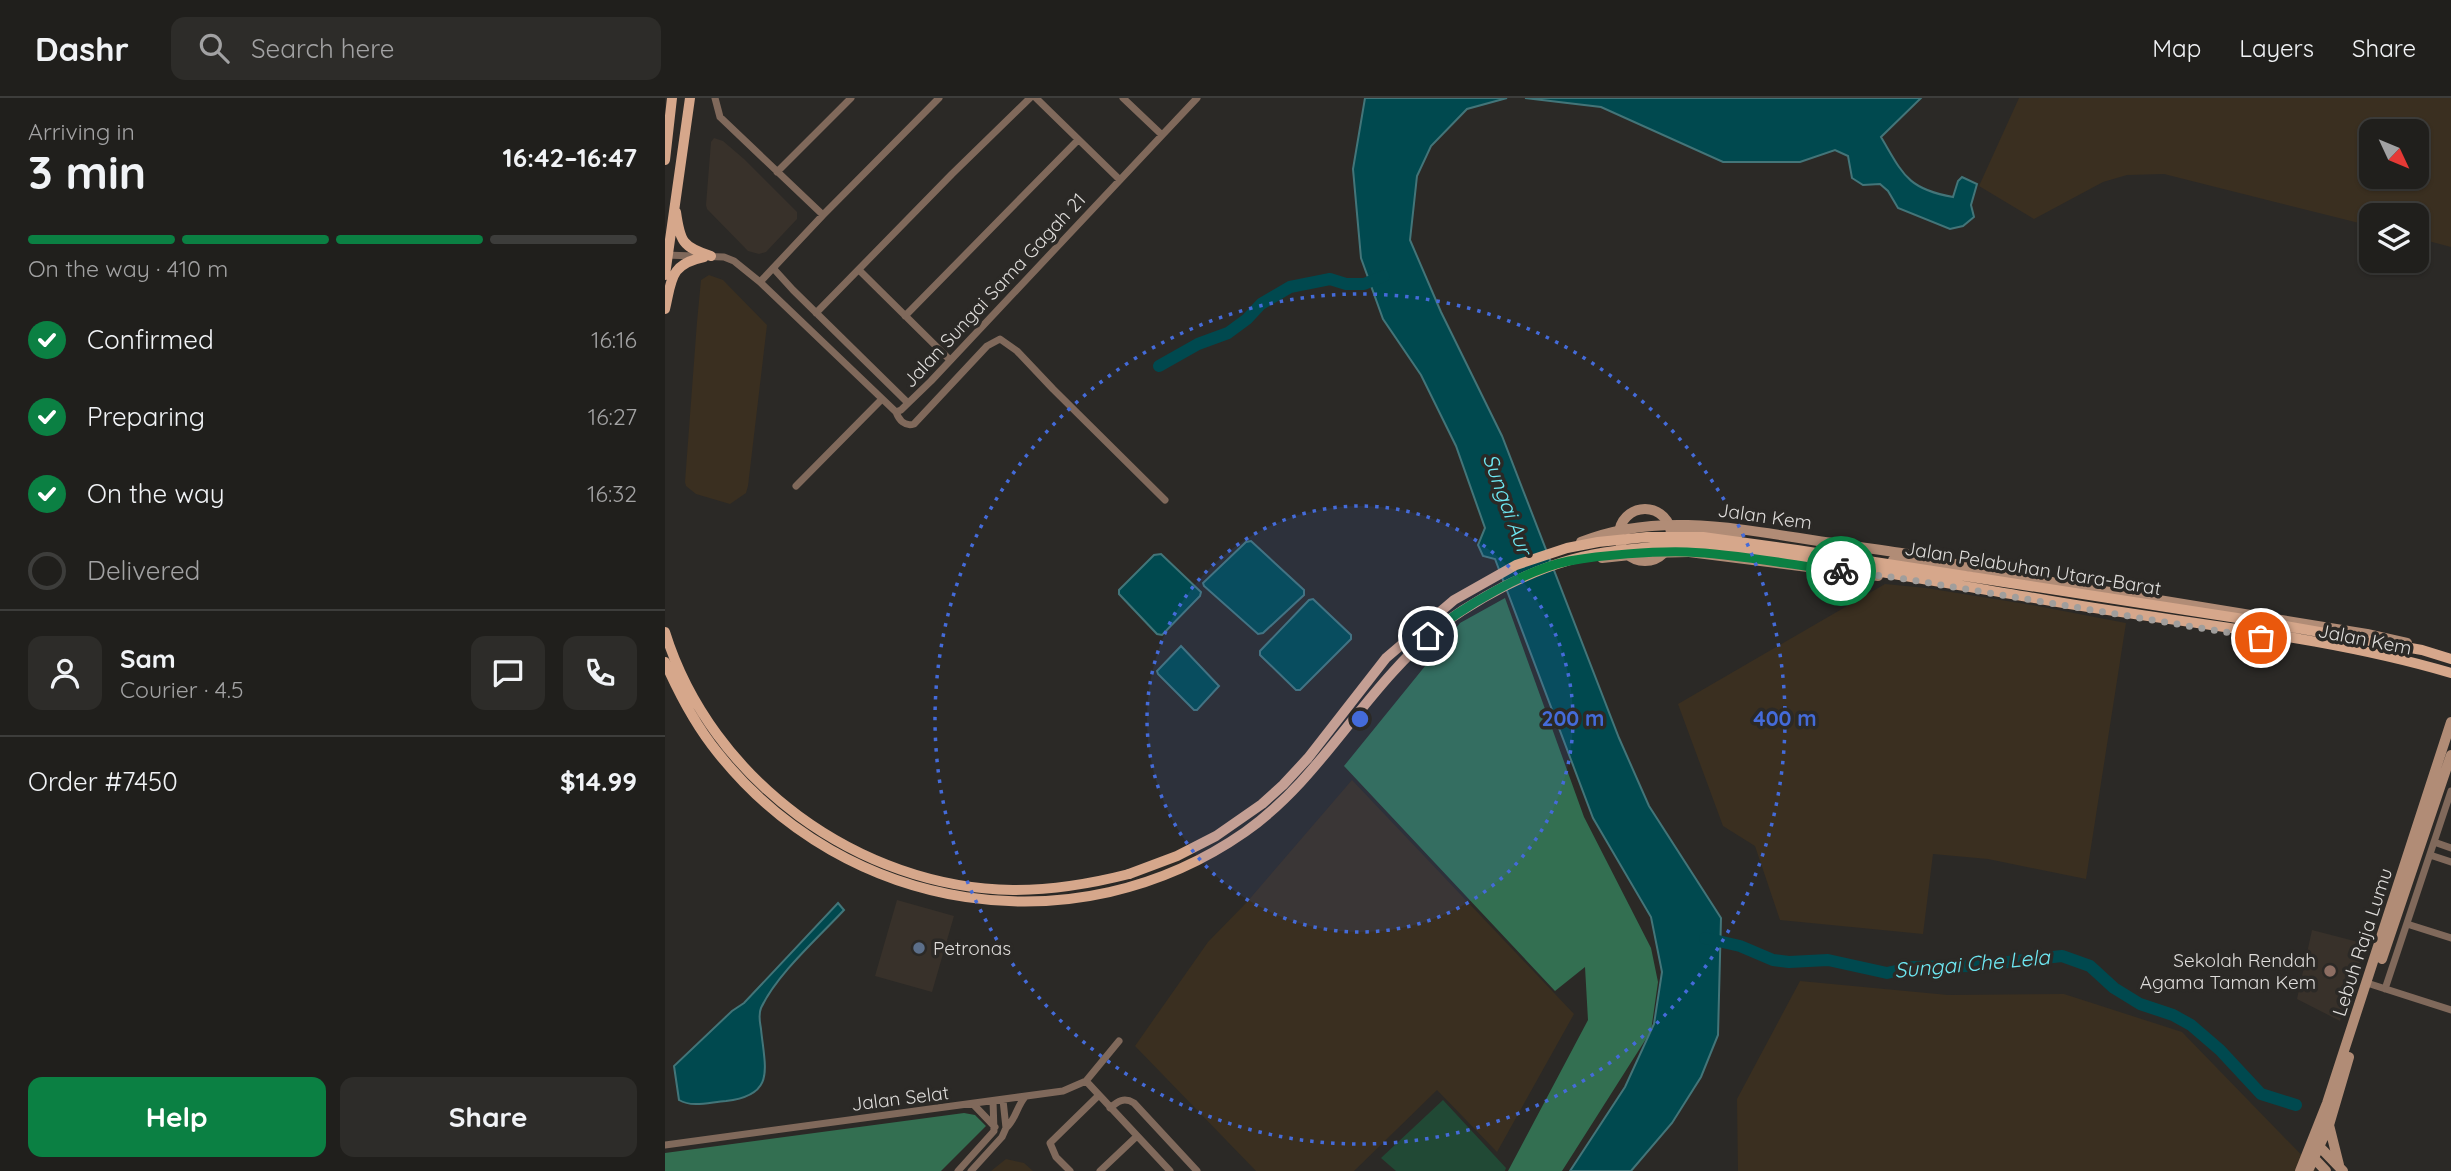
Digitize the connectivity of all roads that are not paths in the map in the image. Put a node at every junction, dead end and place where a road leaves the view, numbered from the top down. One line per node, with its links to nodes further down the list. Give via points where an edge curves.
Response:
1 (671, 98): 10 (main road); 13 (main road)
2 (690, 98): 16 (main road)
3 (715, 98): 14 (street, via 720,117)
4 (851, 98): 14 (street)
5 (939, 98): 17 (street)
6 (1030, 98): 21 (street)
7 (1037, 98): 12 (street)
8 (1123, 98): 11 (street)
9 (1197, 98): 11 (street, Jalan Sungai Sama Gagah 21)
10 (665, 113)
11 (1162, 135): 15 (street, Jalan Sungai Sama Gagah 21)
12 (1078, 140): 15 (street); 26 (street)
13 (665, 160)
14 (777, 172): 17 (street)
15 (1120, 180): 27 (street, Jalan Sungai Sama Gagah 21)
16 (675, 199): 18 (main road); 19 (main road, via 684,243)
17 (823, 215): 20 (street)
18 (666, 256): 19 (street, Jalan Sungai Sama Gagah 21); 22 (main road)
19 (707, 256): 23 (street, Jalan Sungai Sama Gagah 21, via 734,261); 24 (main road, via 689,260 676,270)
20 (773, 268): 23 (street); 25 (street)
21 (859, 271): 25 (street); 26 (street)
22 (665, 275)
23 (760, 282): 28 (street, Jalan Sungai Sama Gagah 21)
24 (665, 309)
25 (816, 313): 29 (street)
26 (905, 316): 27 (street)
27 (950, 360): 29 (street, Jalan Sungai Sama Gagah 21)
28 (881, 400): 30 (street, Jalan Sungai Sama Gagah 21); 31 (street)
29 (908, 403): 30 (street, Jalan Sungai Sama Gagah 21)
30 (896, 412): 32 (street, via 903,423 914,424 987,346 1000,339)
31 (796, 486)
32 (1165, 500)
33 (1671, 530): 35 (street); 35 (street, via 1663,516 1650,510 1635,511 1620,528 1621,545 1631,558 1656,559); 37 (street, Jalan Kem)
34 (1567, 548): 37 (street, Jalan Kem, bridge, via 1612,531 1692,524); 39 (main road, Jalan Pelabuhan Utara-Barat, bridge, via 1516,565 1454,600 1386,658 1308,758 1262,804 1216,836 1129,874 1066,887 1011,890 942,881 844,845 795,813 746,769 700,709); 40 (main road, Jalan Pelabuhan Utara-Barat, bridge, via 1647,537 1703,537 2263,622)
35 (1668, 548): 38 (street, Jalan Kem, via 1732,552)
36 (1567, 561): 38 (street, Jalan Kem, bridge, via 1689,552); 41 (main road, Jalan Pelabuhan Utara-Barat, bridge, via 1478,600 1441,625 1390,674 1311,773 1265,817 1227,843 1183,868 1132,886 1057,900 987,900 915,887 862,867 805,835 731,769 697,723); 42 (main road, Jalan Pelabuhan Utara-Barat, bridge, via 1656,547 1720,548 2290,638)
37 (1959, 565): 40 (street, Jalan Kem, via 2367,634)
38 (1899, 578): 42 (street, Jalan Kem, via 2354,653)
39 (665, 632)
40 (2451, 657)
41 (665, 662)
42 (2451, 675)
43 (2451, 722): 44 (street, Lebuh Raja Lumu)
44 (2447, 761): 52 (street, Lebuh Raja Lumu)
45 (2451, 791): 46 (street)
46 (2434, 842): 47 (street); 48 (street)
47 (2451, 848)
48 (2430, 855): 49 (street); 50 (street)
49 (2451, 862)
50 (2407, 923): 51 (street); 53 (street)
51 (2451, 938)
52 (2370, 984): 53 (street); 63 (street, Lebuh Raja Lumu); 69 (street, Lebuh Raja Lumu)
53 (2385, 989): 54 (street)
54 (2451, 1010)
55 (1119, 1041): 56 (street)
56 (1086, 1081): 57 (street); 58 (street, Jalan Selat, via 1063,1091)
57 (1098, 1096): 62 (street); 75 (street, via 1049,1143)
58 (1025, 1097): 59 (street, Jalan Selat); 65 (street)
59 (1003, 1100): 60 (street, Jalan Selat); 65 (street)
60 (993, 1101): 61 (street, Jalan Selat); 64 (street)
61 (973, 1104): 64 (street); 68 (street, Jalan Selat)
62 (1110, 1108): 67 (street); 78 (street, via 1120,1100 1134,1103)
63 (2329, 1125): 69 (street, Lebuh Raja Lumu); 72 (street)
64 (995, 1127): 73 (street)
65 (1006, 1128): 74 (street)
66 (665, 1135): 68 (street)
67 (1137, 1136): 76 (street); 77 (street)
68 (679, 1142): 70 (street, Jalan Selat)
69 (2316, 1143): 71 (street); 72 (street)
70 (665, 1144)
71 (2310, 1154): 79 (street); 80 (street); 81 (street)
72 (2341, 1169)
73 (958, 1171)
74 (971, 1171)
75 (1069, 1171)
76 (1100, 1171)
77 (1170, 1171)
78 (1197, 1171)
79 (2299, 1171)
80 (2308, 1171)
81 (2326, 1171)

